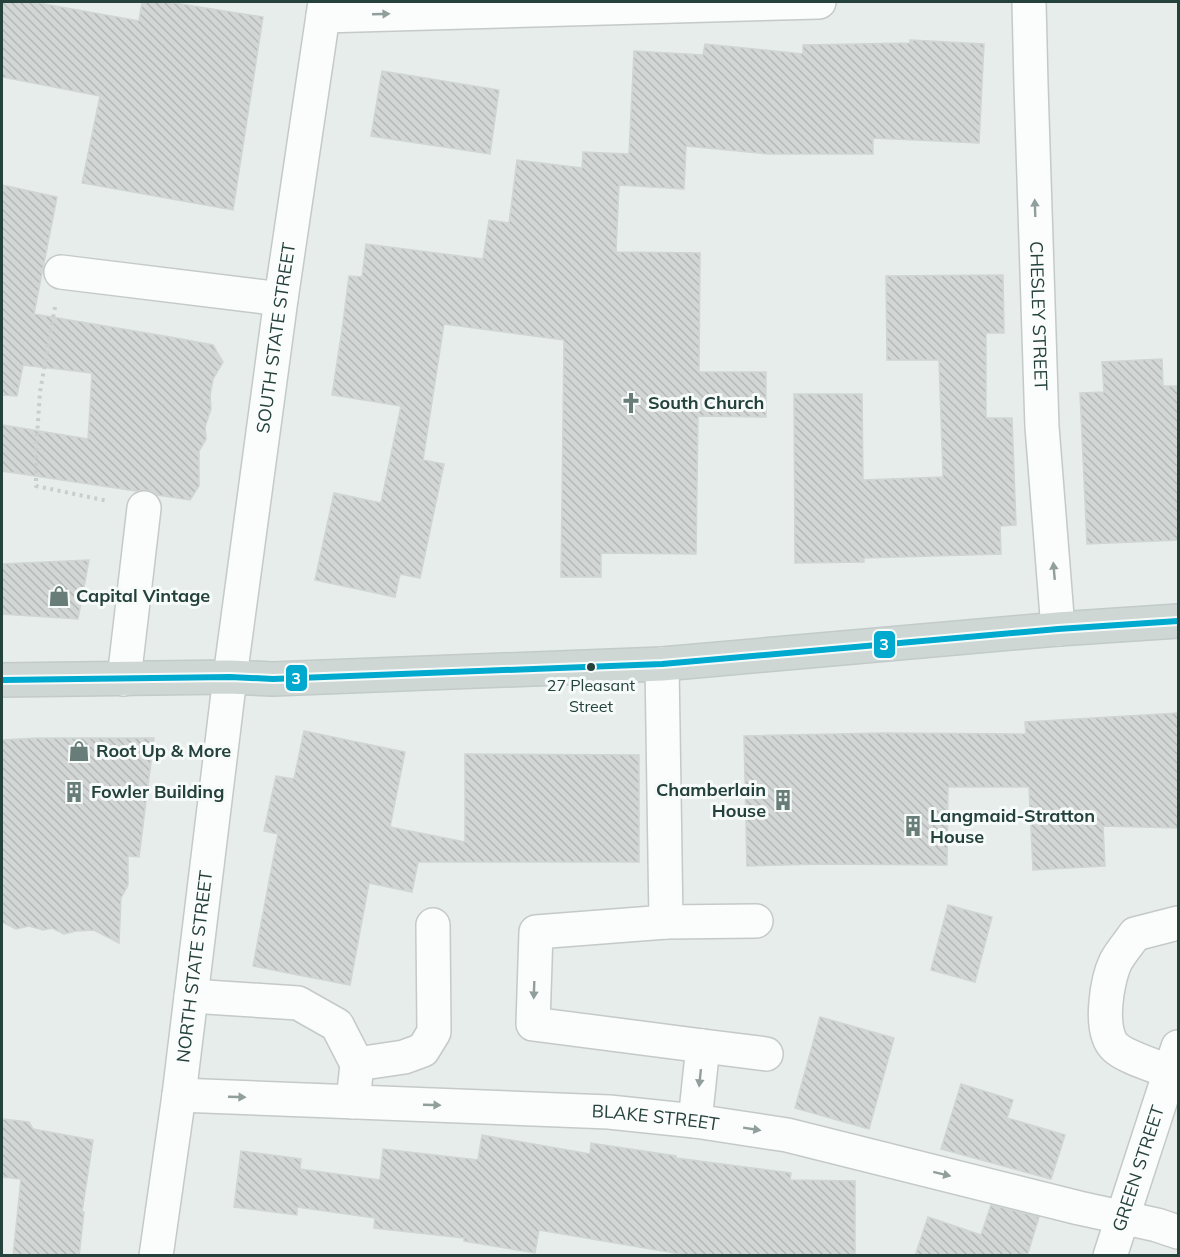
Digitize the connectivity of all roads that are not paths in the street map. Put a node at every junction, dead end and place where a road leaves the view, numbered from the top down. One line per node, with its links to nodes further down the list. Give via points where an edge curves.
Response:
1 (819, 2): 3 (street, one-way to 1)
2 (1029, 2): 8 (street, CHESLEY STREET, one-way to 2, via 1042,427)
3 (324, 9): 5 (street, SOUTH STATE STREET)
4 (61, 272): 5 (street)
5 (281, 299): 10 (street, SOUTH STATE STREET)
6 (144, 508): 11 (street)
7 (1179, 621): 8 (main road)
8 (1059, 629): 9 (main road)
9 (662, 664): 10 (main road, via 273,679); 14 (street)
10 (230, 677): 11 (main road); 17 (street, NORTH STATE STREET)
11 (124, 679): 12 (main road)
12 (2, 680)
13 (756, 921): 14 (street)
14 (666, 922): 18 (street, one-way to 18, via 536,932 533,1024)
15 (1179, 923): 20 (street, via 1135,934 1116,962 1107,993 1105,1027 1114,1046 1128,1054)
16 (433, 924): 21 (street, via 434,1032 423,1050)
17 (191, 996): 21 (street, via 298,1003 337,1025); 22 (street, NORTH STATE STREET)
18 (703, 1046): 19 (street); 25 (street, one-way to 25)
19 (766, 1054)
20 (1174, 1060): 24 (street, GREEN STREET)
21 (357, 1064): 23 (street)
22 (179, 1095): 23 (street, BLAKE STREET, one-way to 23); 28 (street, NORTH STATE STREET)
23 (353, 1102): 25 (street, BLAKE STREET, one-way to 25, via 609,1112)
24 (1168, 1114): 26 (street, GREEN STREET)
25 (695, 1121): 26 (street, BLAKE STREET, one-way to 26, via 787,1134)
26 (1123, 1217): 27 (street, BLAKE STREET); 29 (street, GREEN STREET)
27 (1179, 1232)
28 (156, 1256)
29 (1110, 1256)

